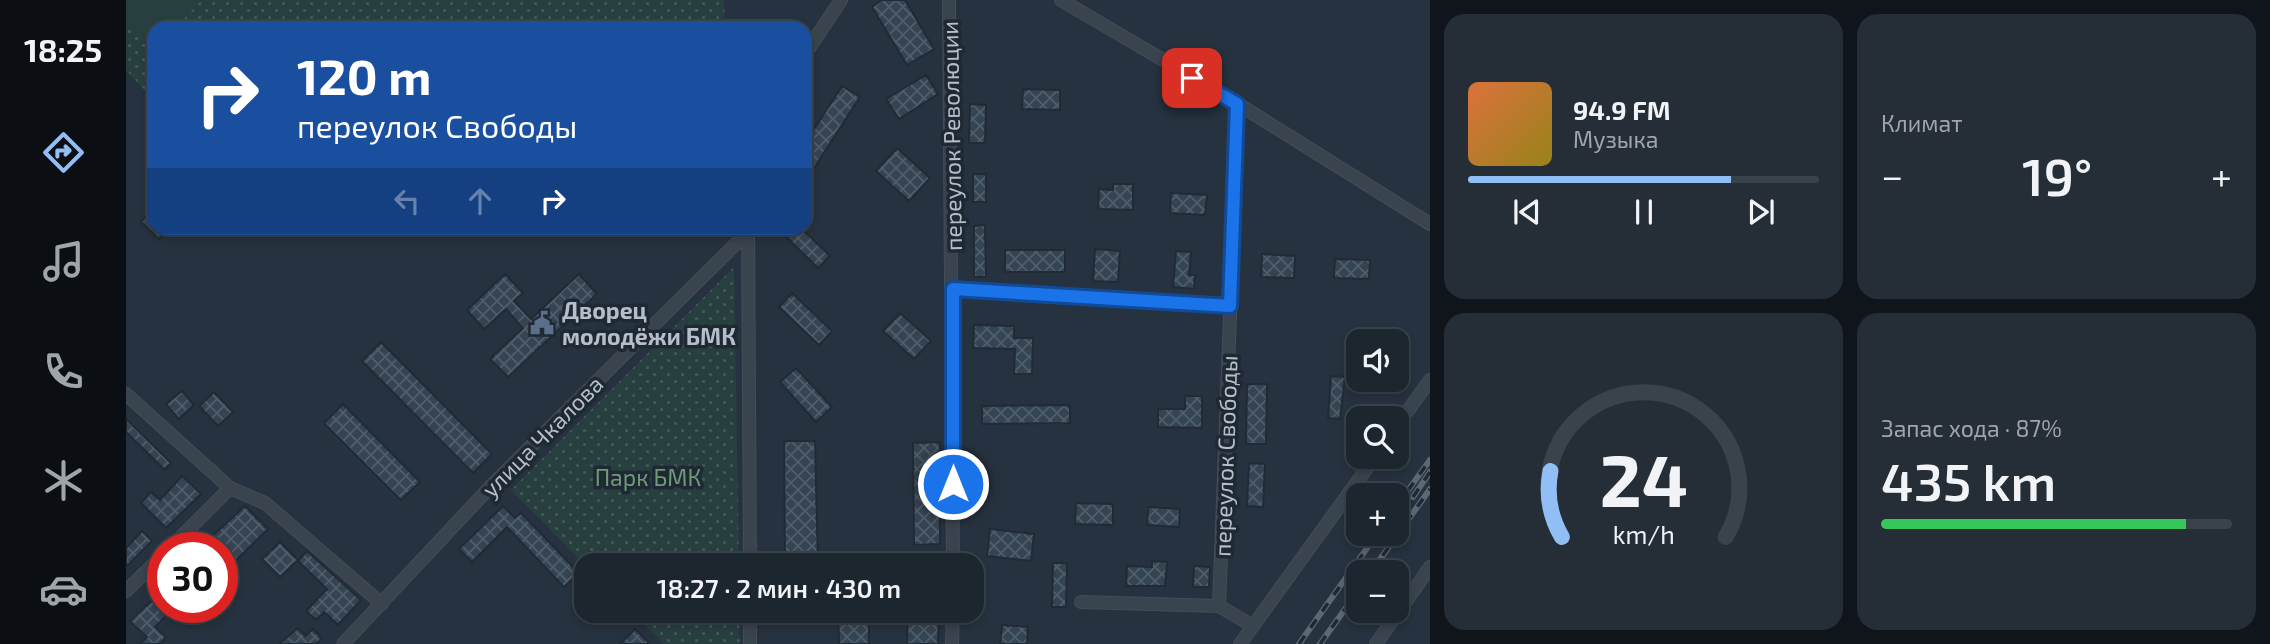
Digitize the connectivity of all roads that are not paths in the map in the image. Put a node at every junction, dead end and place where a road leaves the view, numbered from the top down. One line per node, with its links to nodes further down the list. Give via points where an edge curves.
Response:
1 (841, 0): 4 (street)
2 (949, 0): 9 (street, переулок Революции)
3 (1060, 0): 5 (street)
4 (812, 44)
5 (1237, 104): 6 (street); 10 (street, переулок Свободы)
6 (1430, 224)
7 (743, 235): 23 (street, улица Чкалова, via 492,485)
8 (748, 235): 17 (street)
9 (953, 289): 10 (street); 18 (street, переулок Революции)
10 (1230, 306): 24 (street, переулок Свободы)
11 (1430, 380): 13 (street)
12 (126, 394): 15 (street)
13 (1409, 409)
14 (1366, 469): 27 (street)
15 (230, 488): 16 (street); 23 (street, via 265,503)
16 (186, 532)
17 (750, 553)
18 (953, 553)
19 (1430, 567): 32 (street)
20 (147, 571): 21 (street)
21 (126, 592)
22 (1081, 602): 24 (street)
23 (382, 604): 28 (street, улица Чкалова)
24 (1219, 606): 27 (street)
25 (750, 623): 29 (street)
26 (953, 623): 30 (street)
27 (1252, 626): 31 (street)
28 (343, 644)
29 (750, 644)
30 (953, 644)
31 (1240, 644)
32 (1376, 644)

